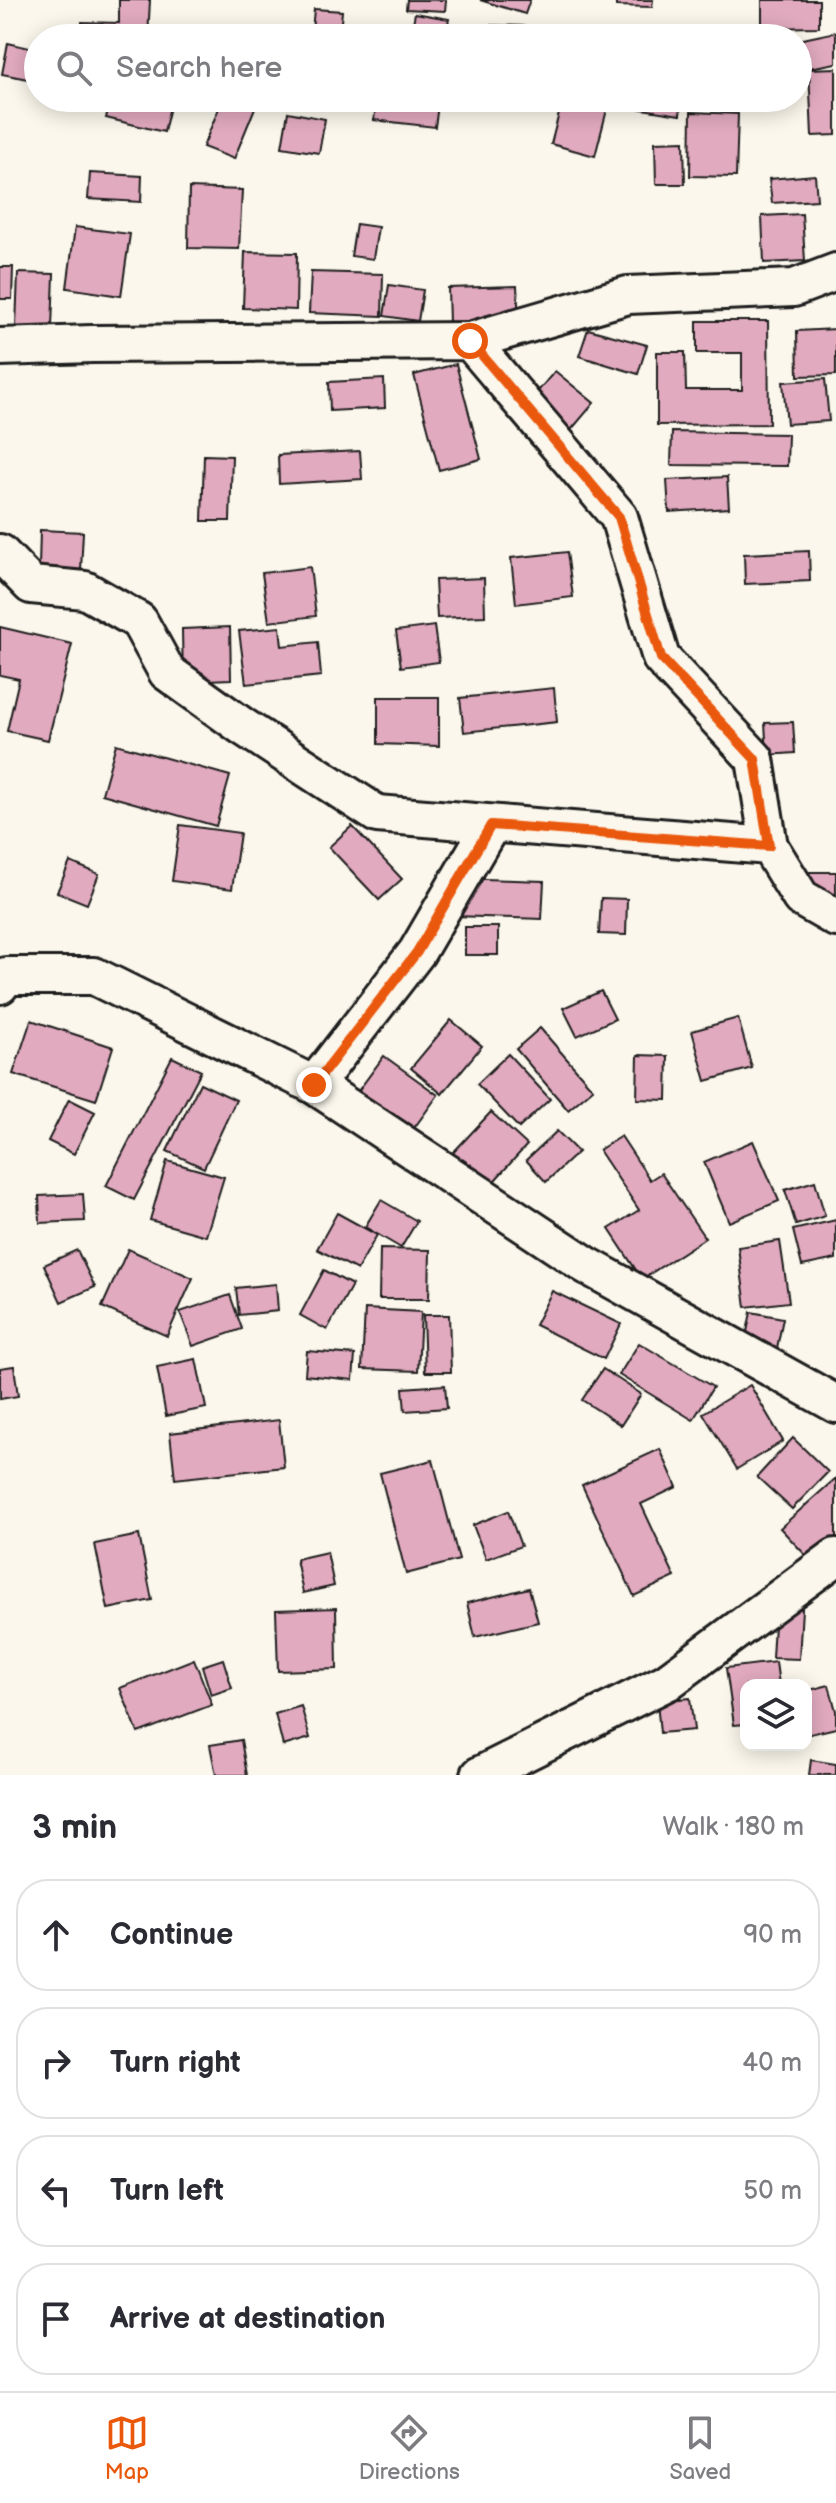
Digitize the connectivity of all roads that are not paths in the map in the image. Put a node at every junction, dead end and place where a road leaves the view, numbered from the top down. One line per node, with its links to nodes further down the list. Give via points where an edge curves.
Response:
1 (836, 272): 2 (street, via 794,288 628,295)
2 (470, 341): 3 (street); 6 (street, via 619,517 661,658 755,759)
3 (0, 347)
4 (0, 553): 5 (street, via 31,585 85,590 139,621 167,672 377,814)
5 (491, 825): 6 (street); 9 (street, via 417,952)
6 (769, 846): 7 (street, via 801,898)
7 (836, 918)
8 (0, 985): 9 (street, via 6,976 94,976)
9 (314, 1085): 10 (street, via 586,1265)
10 (836, 1404)
11 (836, 1557): 12 (street, via 667,1682)
12 (480, 1775)

